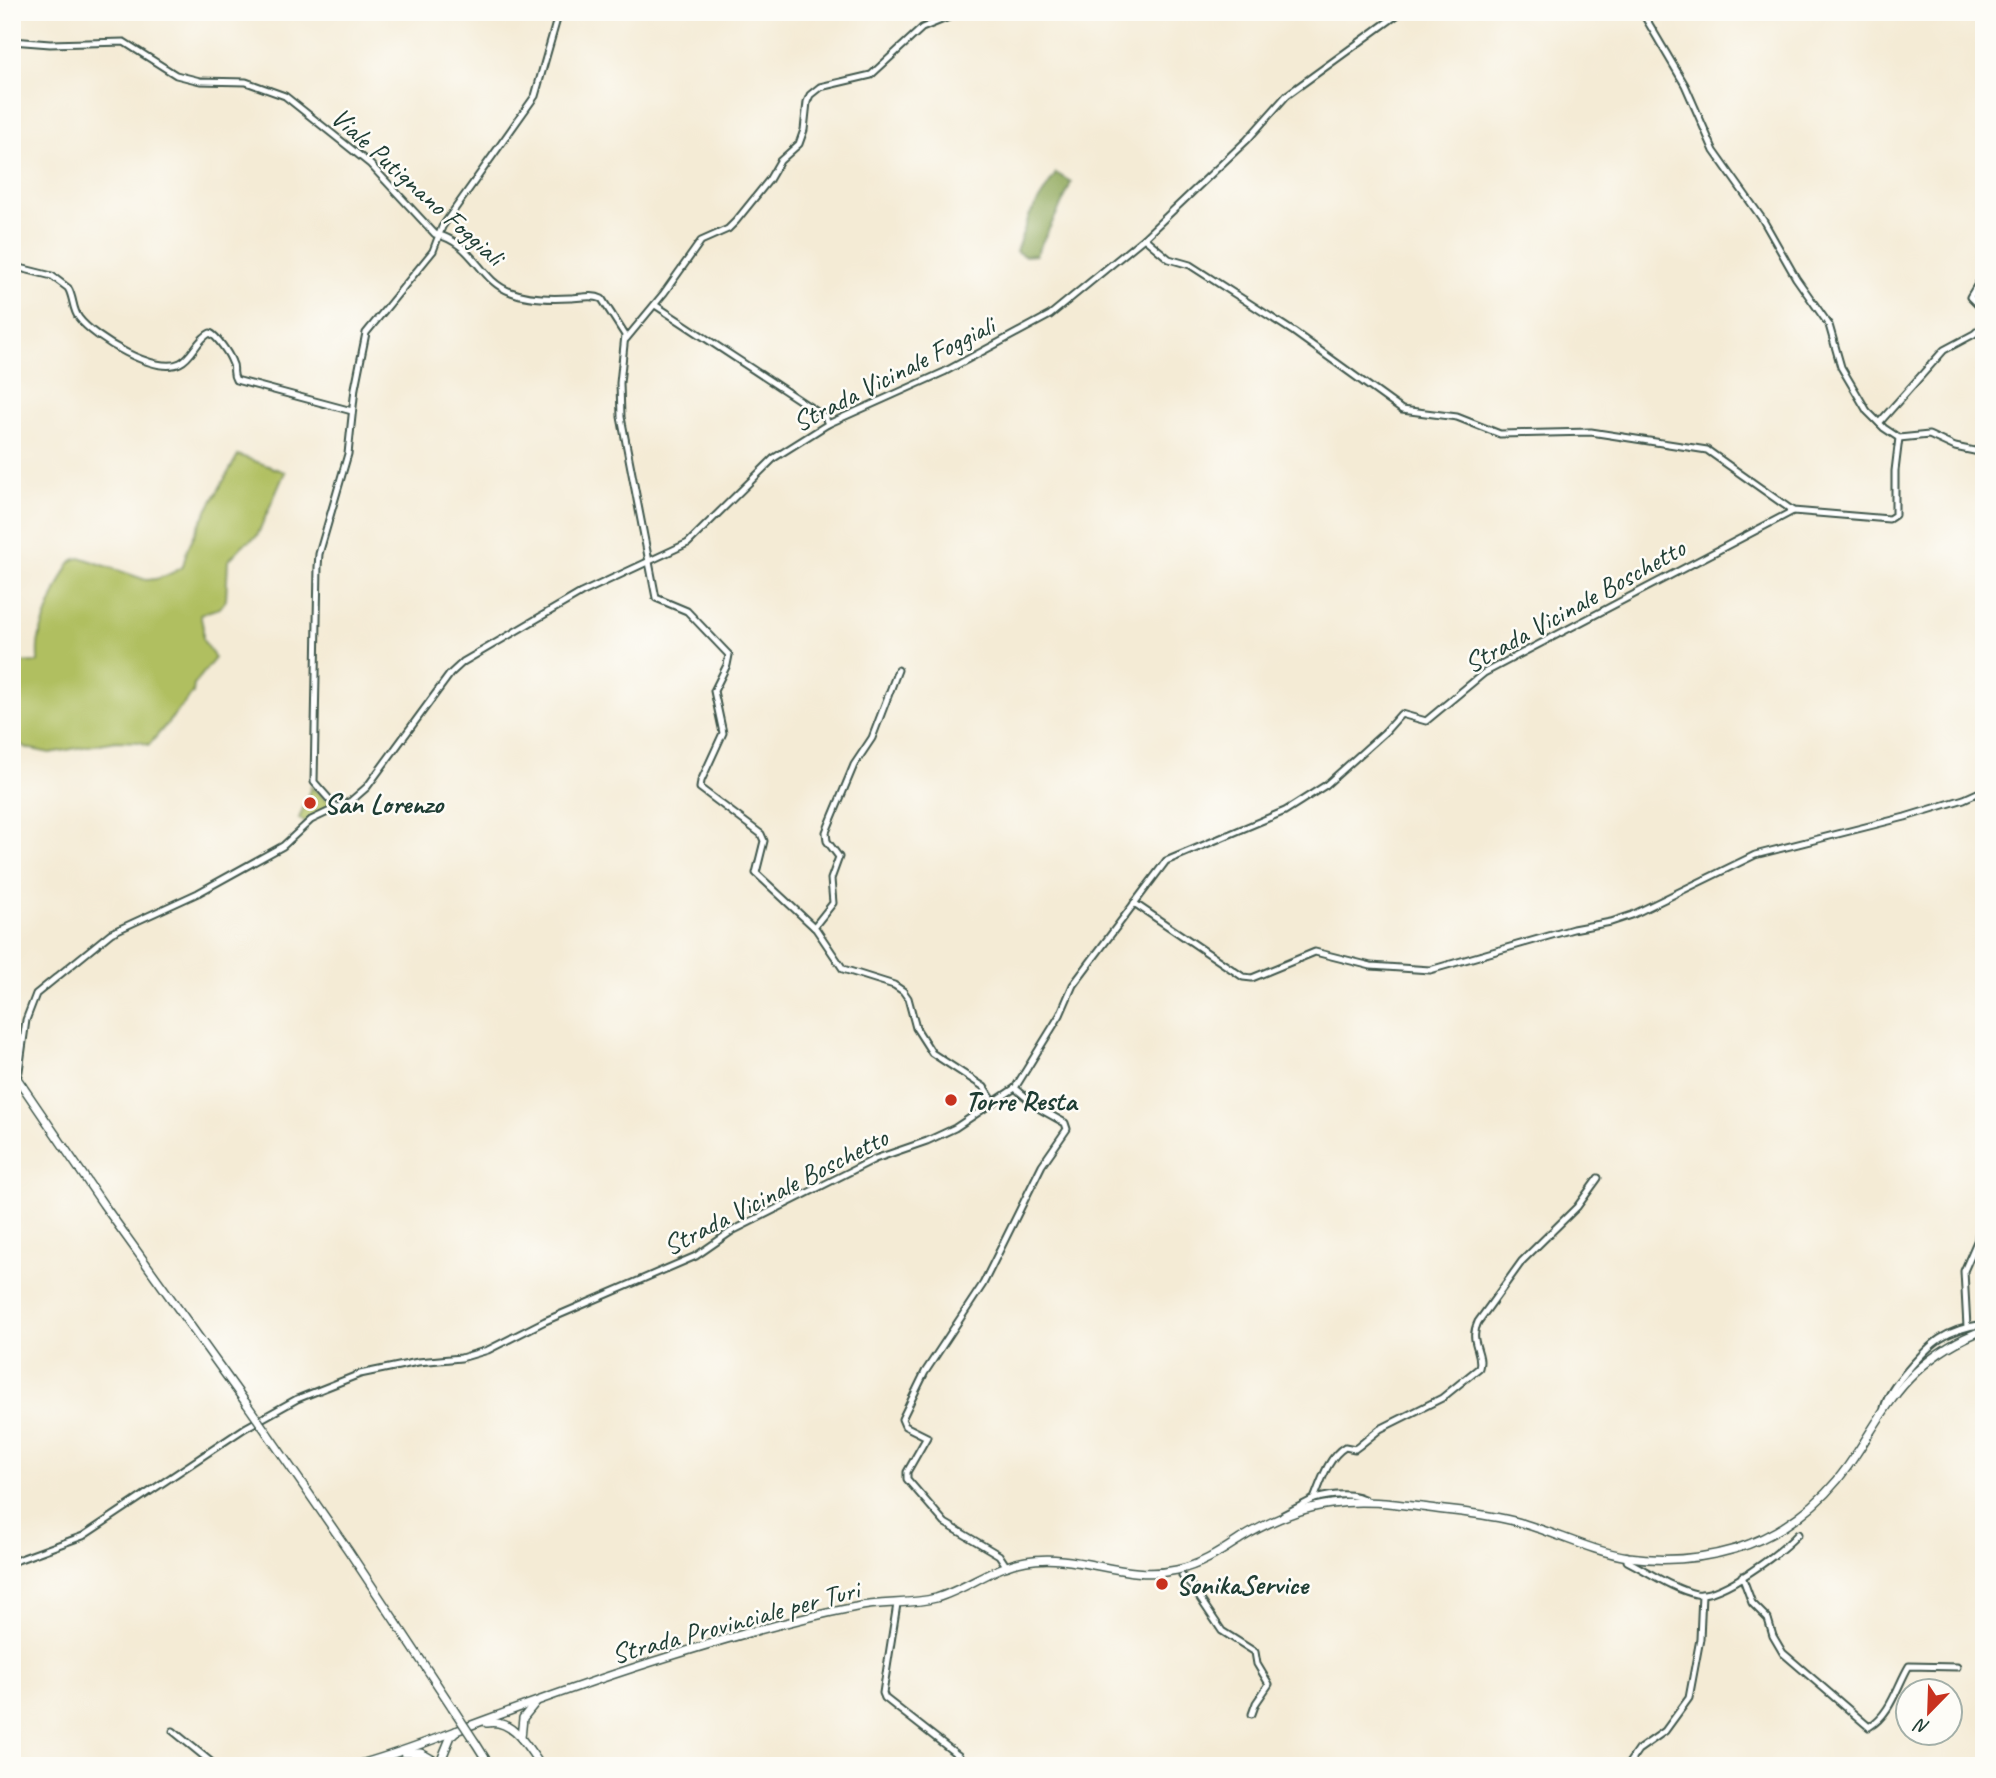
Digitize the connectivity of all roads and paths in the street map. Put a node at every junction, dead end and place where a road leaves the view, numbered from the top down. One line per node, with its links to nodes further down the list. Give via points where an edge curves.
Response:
1 (559, 12): 6 (street, via 535,96)
2 (961, 12): 10 (street, via 922,28 871,75 815,91 807,102 799,144 780,161 728,229 701,241)
3 (1401, 12): 7 (street, Strada Vicinale Foggiali, via 1287,95 1247,140)
4 (1642, 12): 15 (street, via 1685,85 1714,151 1829,325 1841,367 1859,401)
5 (12, 41): 6 (street, Viale Putignano Foggiali, via 124,41 176,75 200,81 246,82 285,96 370,164)
6 (439, 235): 13 (street, Viale Putignano Foggiali, via 463,248 492,281 514,293 602,299); 14 (street, via 433,251 366,334)
7 (1144, 238): 16 (street, Strada Vicinale Foggiali, via 1050,315 972,358); 19 (street, via 1169,259 1190,265 1294,332 1402,410 1457,417 1500,434 1591,432 1707,450)
8 (12, 266): 14 (street, via 52,276 68,288 87,327 131,355 163,366 176,365 210,333 218,337 233,362 236,380)
9 (1984, 274): 11 (street, via 1970,297)
10 (655, 304): 13 (street); 16 (street, via 825,417)
11 (1984, 311)
12 (1984, 325): 15 (street, via 1944,350)
13 (626, 339): 20 (street, via 621,417)
14 (352, 411): 23 (street, via 348,454 318,567 314,782)
15 (1879, 423): 17 (street)
16 (828, 424): 20 (street, Strada Vicinale Foggiali, via 774,458 694,539)
17 (1899, 438): 18 (street, via 1929,435); 19 (street, via 1895,515 1889,519)
18 (1984, 453)
19 (1793, 511): 24 (street, Strada Vicinale Boschetto, via 1484,673 1426,721 1401,715 1326,785 1285,811 1166,861)
20 (648, 564): 23 (street, Strada Vicinale Foggiali, via 581,593 463,663 450,674 363,793); 25 (street, via 658,601 687,611 729,654 714,691 723,733 700,788 761,834 764,841 756,873)
21 (898, 670): 25 (street, via 872,738 853,765 826,832 839,857 831,878 834,900)
22 (1984, 790): 24 (street, via 1905,817 1755,855 1611,922 1430,970 1371,966 1315,952 1252,978 1243,977)
23 (337, 808): 26 (street, Strada Vicinale Foggiali, via 311,820 273,852 111,933 36,994)
24 (1135, 902): 27 (street, Strada Vicinale Boschetto, via 1073,985)
25 (814, 928): 29 (street, via 843,969 904,991 916,1028 932,1052 984,1087)
26 (15, 1071): 28 (street, Strada Vicinale Foggiali); 59 (main road, bridge, via 348,1550)
27 (1015, 1088): 29 (street, Strada Vicinale Boschetto); 42 (street, via 1040,1110 1062,1120 1067,1129 1042,1165 983,1284 944,1342 902,1419 905,1426 927,1437 907,1479 945,1523 999,1555)
28 (12, 1097)
29 (993, 1101): 41 (street, Strada Vicinale Boschetto, via 944,1135 875,1159 732,1231 696,1256 473,1356 360,1374 281,1406 83,1536)
30 (1984, 1154): 33 (street, via 1978,1239 1964,1271)
31 (1598, 1178): 36 (street, via 1577,1208 1522,1261 1478,1322 1474,1335 1479,1368 1431,1405 1390,1423 1355,1448 1339,1451)
32 (1984, 1324): 33 (street)
33 (1967, 1327): 35 (street, via 1930,1345 1891,1392)
34 (1984, 1330): 35 (main road, Strada Provinciale per Turi, via 1927,1363)
35 (1884, 1408): 40 (main road, Strada Provinciale per Turi, via 1835,1482 1784,1527 1712,1555 1679,1559)
36 (1314, 1499): 37 (street, via 1342,1495); 38 (street)
37 (1368, 1502): 38 (main road, Strada Provinciale per Turi, via 1324,1504); 40 (main road, Strada Provinciale per Turi, via 1496,1517)
38 (1282, 1517): 42 (main road, Strada Provinciale per Turi, via 1208,1559 1169,1572 1127,1573 1074,1559 1025,1561)
39 (1798, 1534): 44 (street, via 1780,1552)
40 (1627, 1556): 45 (street, via 1627,1561)
41 (12, 1562)
42 (1007, 1567): 46 (main road, Strada Provinciale per Turi, via 950,1594)
43 (1182, 1576): 50 (street, via 1222,1631 1255,1652 1269,1684)
44 (1742, 1576): 45 (street); 47 (street, via 1783,1653 1867,1726 1876,1722 1895,1697 1909,1666)
45 (1702, 1594): 62 (street, via 1700,1639 1689,1698 1665,1731 1638,1751)
46 (897, 1604): 48 (main road, Strada Provinciale per Turi, via 856,1606 737,1637); 61 (street, via 885,1698 959,1756)
47 (1957, 1667)
48 (540, 1699): 49 (main road, Strada Provinciale per Turi); 52 (main road)
49 (509, 1711): 51 (main road, Strada Provinciale per Turi); 52 (main road)
50 (1252, 1714)
51 (460, 1729): 52 (main road, via 493,1722); 54 (main road, Strada Provinciale per Turi); 56 (main road, via 451,1737)
52 (516, 1730): 60 (main road)
53 (173, 1731): 57 (street)
54 (433, 1739): 55 (main road, Strada Provinciale per Turi); 56 (main road)
55 (384, 1758): 56 (main road, via 410,1752); 58 (main road, Strada Provinciale per Turi)
56 (442, 1762)
57 (216, 1766)
58 (353, 1766)
59 (490, 1766)
60 (541, 1766)
61 (962, 1766)
62 (1627, 1766)

